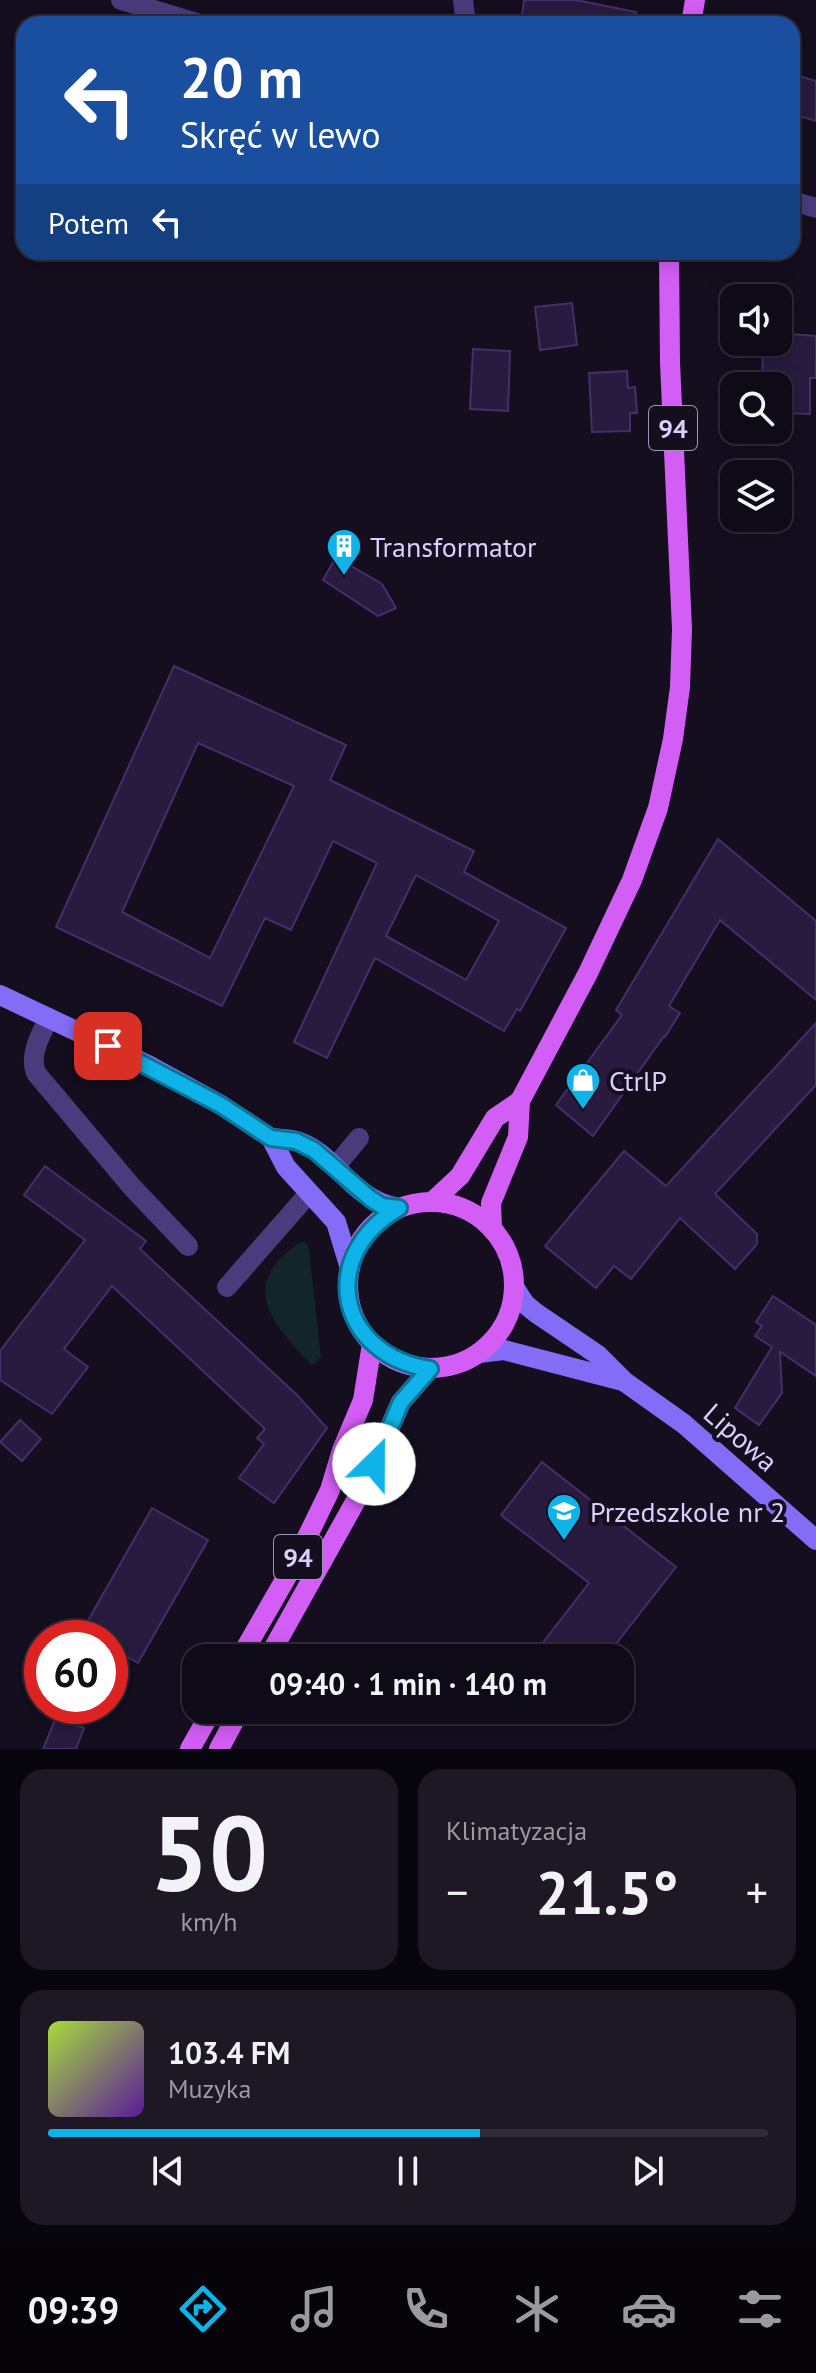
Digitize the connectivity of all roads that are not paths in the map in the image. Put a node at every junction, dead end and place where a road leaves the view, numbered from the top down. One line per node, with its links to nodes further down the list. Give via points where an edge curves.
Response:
1 (121, 0): 2 (street)
2 (174, 16)
3 (669, 260): 6 (main road, 94, via 682,629 673,739 658,808 632,880)
4 (0, 995): 5 (street)
5 (48, 1020): 7 (street, via 148,1065); 14 (street, via 37,1042 36,1073)
6 (520, 1101): 11 (main road, 94, via 495,1118 460,1176); 13 (main road, 94, via 518,1137 491,1203)
7 (271, 1138): 12 (street, via 314,1150 371,1199); 15 (street, via 286,1167 336,1222)
8 (359, 1138): 9 (street)
9 (340, 1161)
10 (304, 1199): 16 (street)
11 (432, 1202): 12 (main road); 13 (main road, via 457,1206)
12 (399, 1208): 15 (main road, via 367,1232)
13 (492, 1229): 17 (main road, via 507,1252)
14 (188, 1246)
15 (350, 1268): 18 (main road, via 351,1309)
16 (227, 1287)
17 (514, 1287): 19 (main road, via 505,1324); 21 (street, Lipowa, via 525,1304 598,1355)
18 (372, 1344): 20 (main road, via 389,1357); 23 (main road, 94, via 363,1400 330,1490)
19 (479, 1353): 20 (main road); 21 (street, Lipowa, via 504,1350)
20 (430, 1369): 24 (main road, 94, via 395,1412 364,1486)
21 (625, 1382): 22 (street, Lipowa, via 693,1431)
22 (816, 1540)
23 (248, 1644)
24 (276, 1644)
25 (204, 1724): 27 (main road)
26 (232, 1724): 28 (main road)
27 (190, 1749)
28 (219, 1749)

